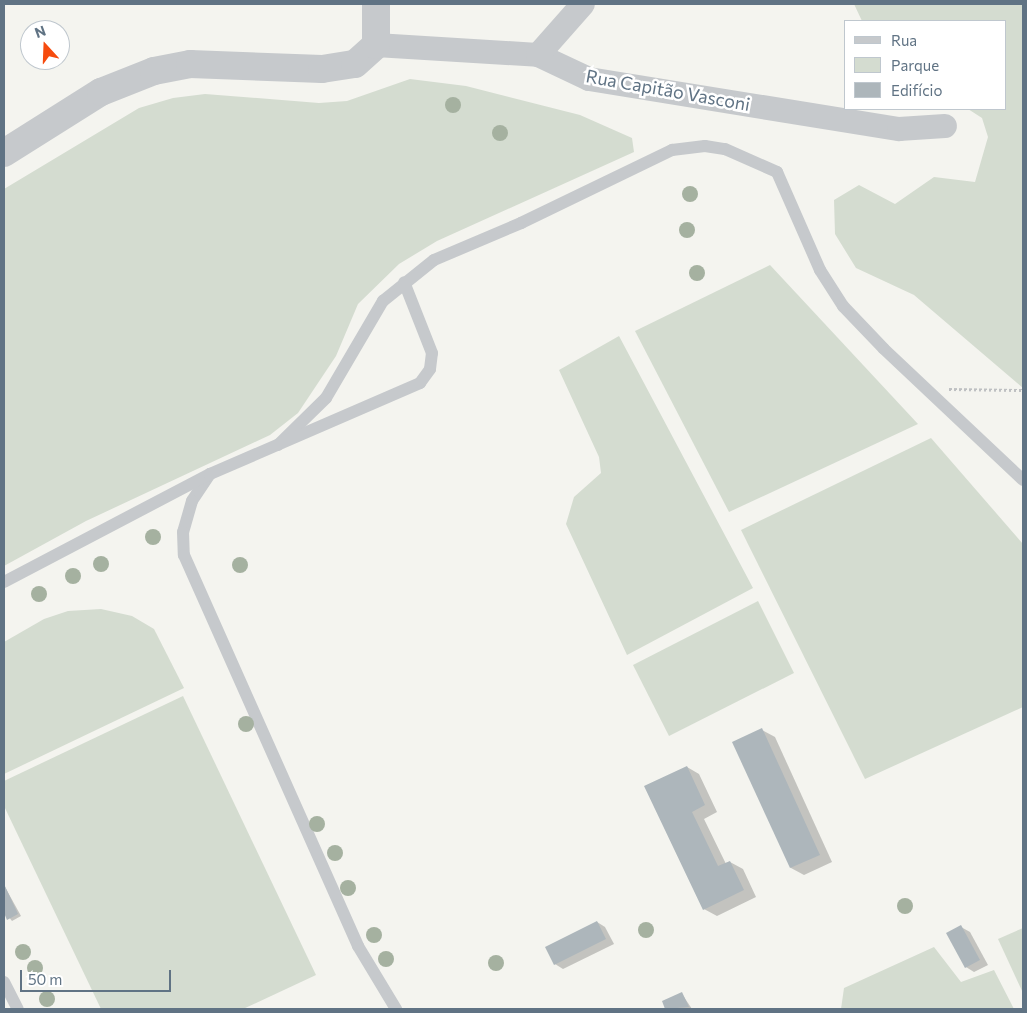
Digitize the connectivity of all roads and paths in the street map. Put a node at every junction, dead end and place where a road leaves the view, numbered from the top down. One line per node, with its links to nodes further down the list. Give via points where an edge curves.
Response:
1 (376, 4): 4 (street)
2 (561, 4): 5 (street)
3 (583, 4): 5 (street)
4 (376, 45): 5 (street, Rua Capitão Vasconi); 7 (street, via 355,64 322,69 190,64 154,71 101,92)
5 (532, 55): 6 (street, Rua Capitão Vasconi, via 589,79 899,129)
6 (945, 126)
7 (4, 152)
8 (404, 282): 9 (lane, via 434,260 521,223 672,150 706,146 725,149 777,172 820,270 843,306); 11 (lane, via 383,301 367,323 326,398); 11 (lane, via 432,353 430,369 420,383)
9 (926, 388): 10 (path); 13 (lane)
10 (1023, 390)
11 (278, 445): 12 (lane)
12 (210, 474): 14 (lane); 17 (lane, via 192,501 183,532 184,555 358,946)
13 (1023, 480)
14 (4, 582)
15 (4, 982): 16 (lane)
16 (18, 1009)
17 (396, 1009)

